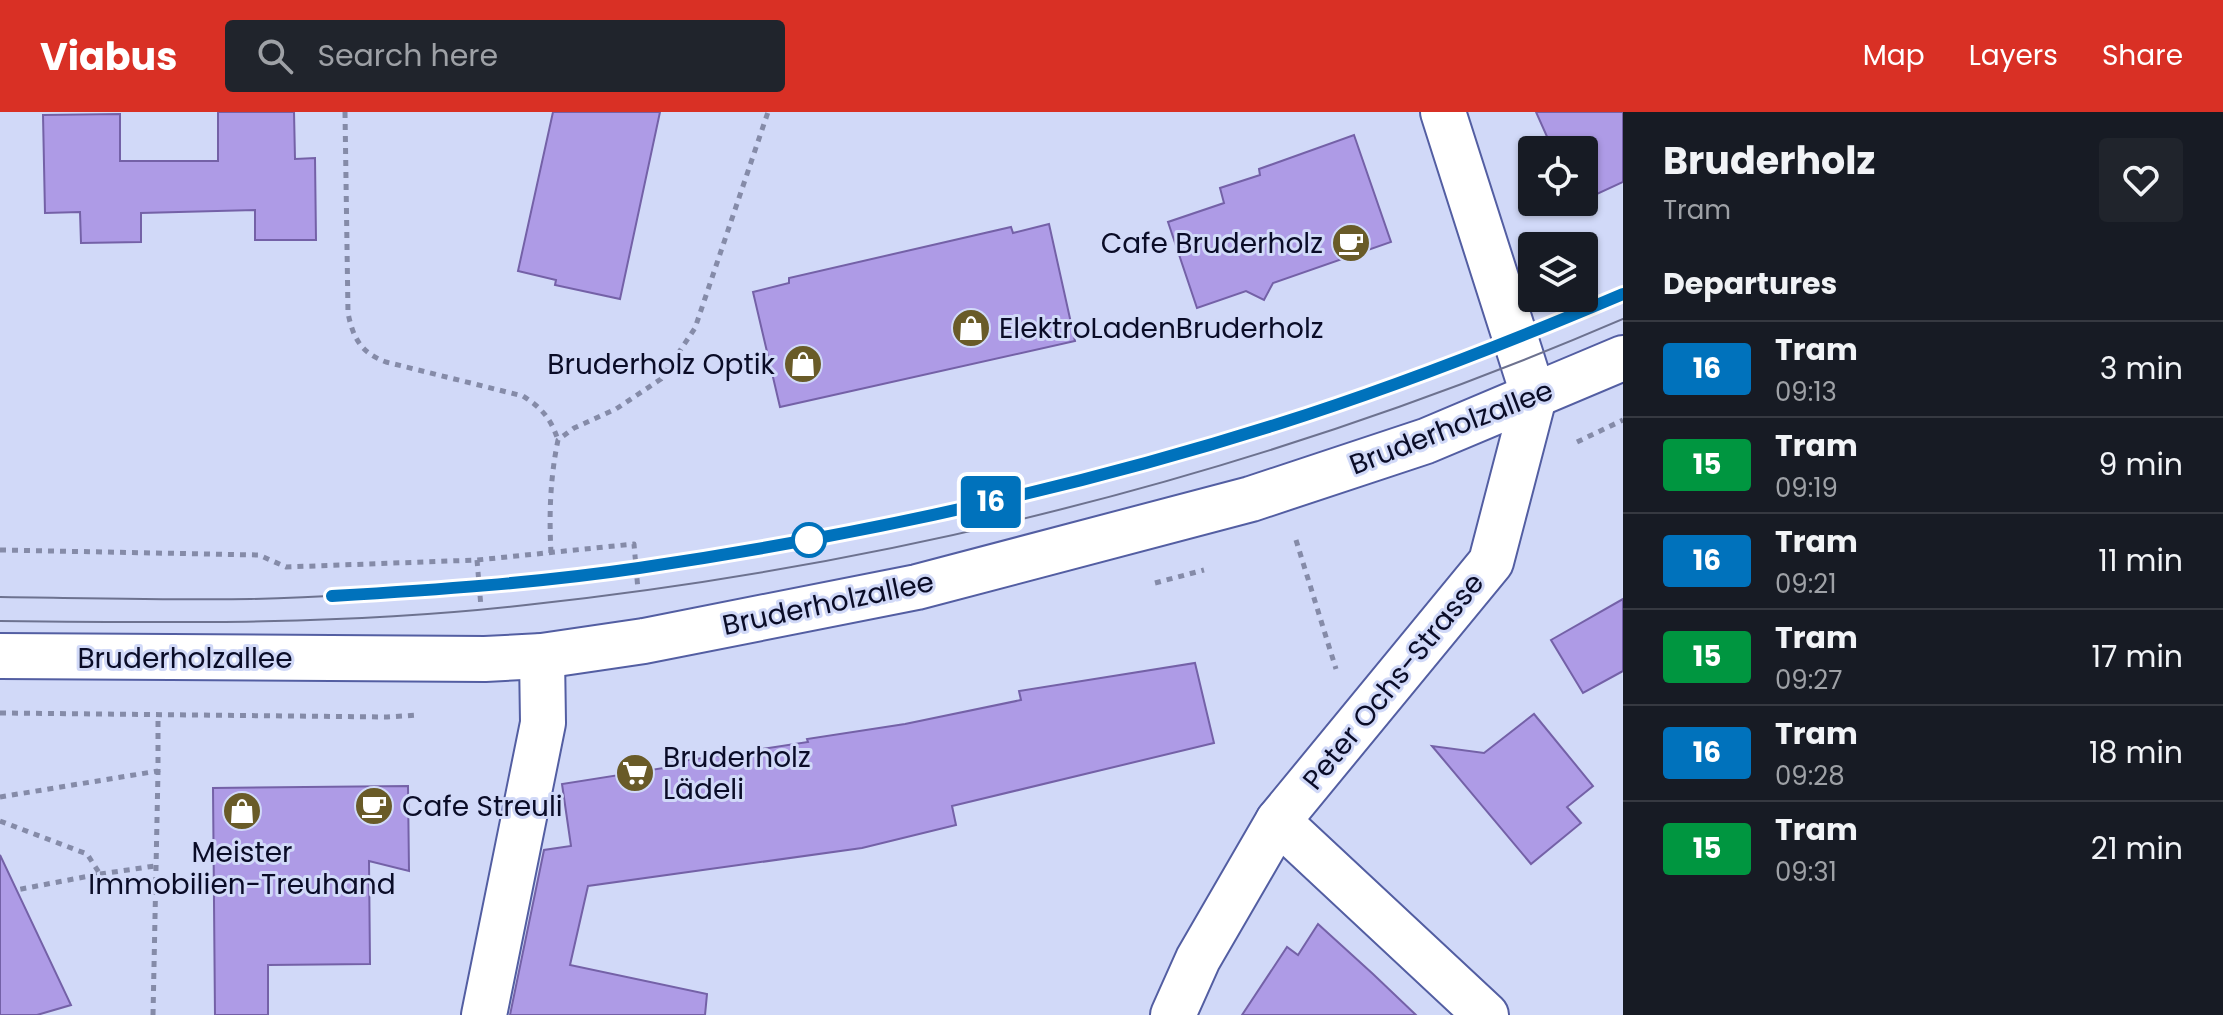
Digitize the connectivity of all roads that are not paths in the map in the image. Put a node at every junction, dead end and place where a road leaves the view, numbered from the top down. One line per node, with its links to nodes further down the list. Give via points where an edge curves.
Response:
1 (1443, 112): 3 (street)
2 (1623, 358): 3 (street, Bruderholzallee)
3 (1534, 397): 5 (street, Bruderholzallee, via 1426,441 1251,499 917,587); 6 (street, Peter Ochs-Strasse, via 1491,562)
4 (0, 656): 5 (street, Bruderholzallee)
5 (542, 656): 7 (street, via 543,723)
6 (1278, 821): 8 (street, Peter Ochs-Strasse, via 1198,959); 9 (street)
7 (484, 1015)
8 (1173, 1015)
9 (1486, 1015)

